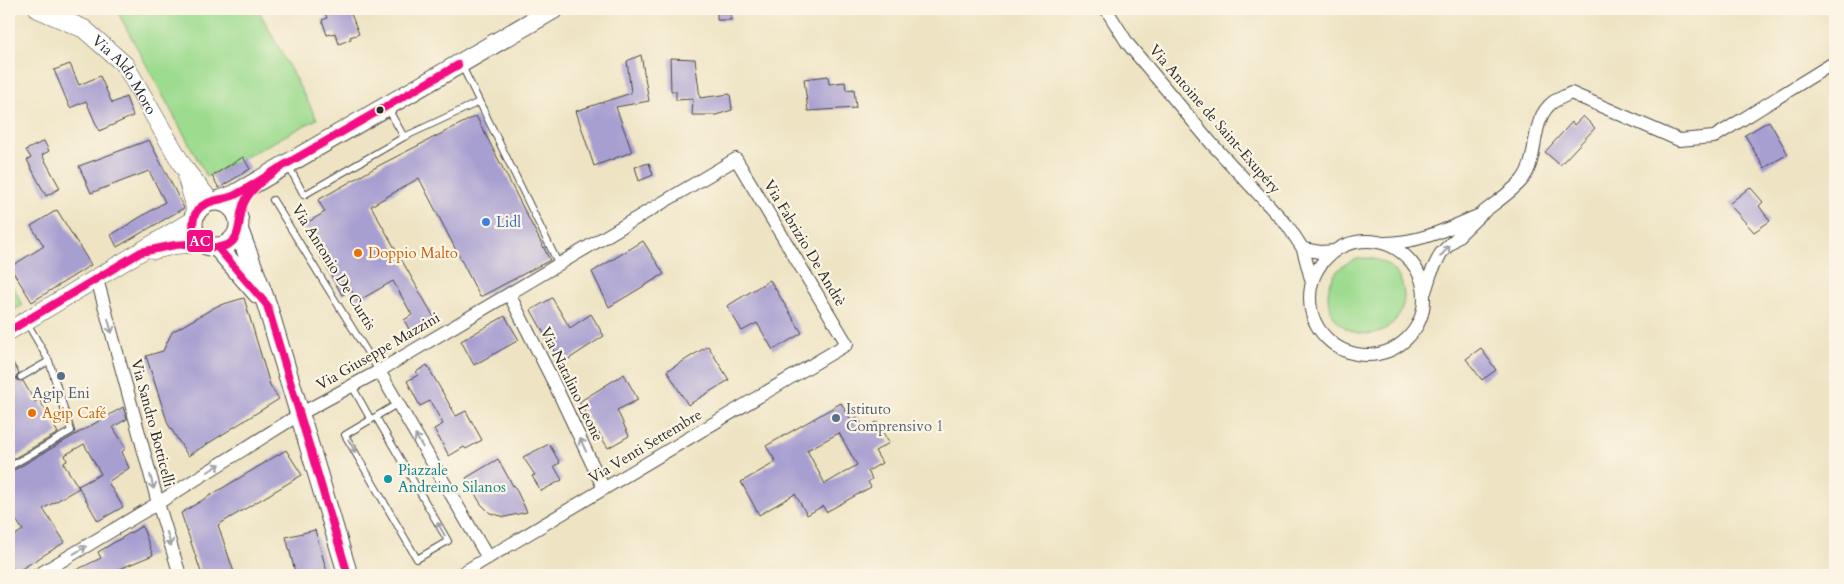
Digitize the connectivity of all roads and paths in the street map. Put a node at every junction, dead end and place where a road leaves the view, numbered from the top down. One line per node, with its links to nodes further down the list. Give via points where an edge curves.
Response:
1 (38, 9): 11 (street, Via Aldo Moro, via 84,29 125,65)
2 (554, 9): 5 (main road)
3 (1106, 9): 19 (street, Via Antoine de Saint-Exupéry, via 1128,44 1212,144 1288,226)
4 (1835, 62): 14 (street, via 1714,137 1679,140 1571,93 1552,103 1543,115 1532,162 1522,180)
5 (460, 63): 6 (lane); 7 (main road)
6 (479, 102): 8 (lane); 22 (lane)
7 (387, 106): 8 (lane); 10 (main road)
8 (404, 137): 10 (lane, via 304,196)
9 (736, 160): 22 (street, Via Giuseppe Mazzini); 30 (street, Via Fabrizio De Andrè)
10 (281, 167): 13 (main road, via 234,196); 16 (main road, via 249,194 242,206)
11 (184, 168): 13 (street, Via Aldo Moro); 15 (street, Via Aldo Moro, via 194,202)
12 (273, 200): 32 (lane, Via Antonio De Curtis)
13 (214, 201): 15 (main road, via 204,204); 16 (main road, via 231,206)
14 (1480, 215): 17 (street, via 1428,236 1402,243); 26 (street, one-way to 14, via 1442,253)
15 (194, 217): 18 (main road, via 193,230 197,237); 21 (street)
16 (239, 224): 18 (main road, via 232,242); 27 (main road)
17 (1380, 244): 20 (street, via 1371,241 1352,243); 26 (street, via 1406,256 1416,268)
18 (210, 245): 21 (street, via 175,245); 27 (main road)
19 (1303, 249): 20 (street); 24 (street, Via Antoine de Saint-Exupéry)
20 (1334, 251): 24 (street, via 1320,265)
21 (141, 252): 23 (street)
22 (559, 265): 25 (street, Via Giuseppe Mazzini)
23 (97, 278): 28 (street); 40 (street, Via Sandro Botticelli, one-way to 40)
24 (1312, 282): 26 (street, via 1310,302 1325,337 1341,348 1360,354 1388,351 1411,334 1423,309)
25 (509, 294): 32 (street, Via Giuseppe Mazzini); 39 (street, Via Natalino Leone, one-way to 25)
26 (1424, 294)
27 (267, 304): 36 (main road)
28 (26, 321): 29 (street); 31 (lane)
29 (9, 331)
30 (847, 344): 39 (street, Via Venti Settembre)
31 (49, 360): 33 (lane); 38 (lane, via 71,431)
32 (379, 371): 34 (street, Via Giuseppe Mazzini); 35 (street, Via Antonio De Curtis)
33 (21, 377)
34 (352, 386): 36 (street, Via Giuseppe Mazzini); 37 (lane)
35 (397, 404): 37 (lane); 41 (street, Via Antonio De Curtis, one-way to 35)
36 (300, 414): 40 (street, Via Giuseppe Mazzini, one-way to 36); 44 (main road)
37 (374, 418): 37 (lane, one-way to 37, via 345,434 417,559 448,541)
38 (9, 467)
39 (604, 489): 41 (street, Via Venti Settembre)
40 (158, 503): 42 (street, Via Giuseppe Mazzini, one-way to 40); 43 (street, Via Sandro Botticelli, one-way to 43)
41 (488, 558): 45 (street, Via Venti Settembre)
42 (38, 575)
43 (180, 575)
44 (348, 575)
45 (459, 575)

